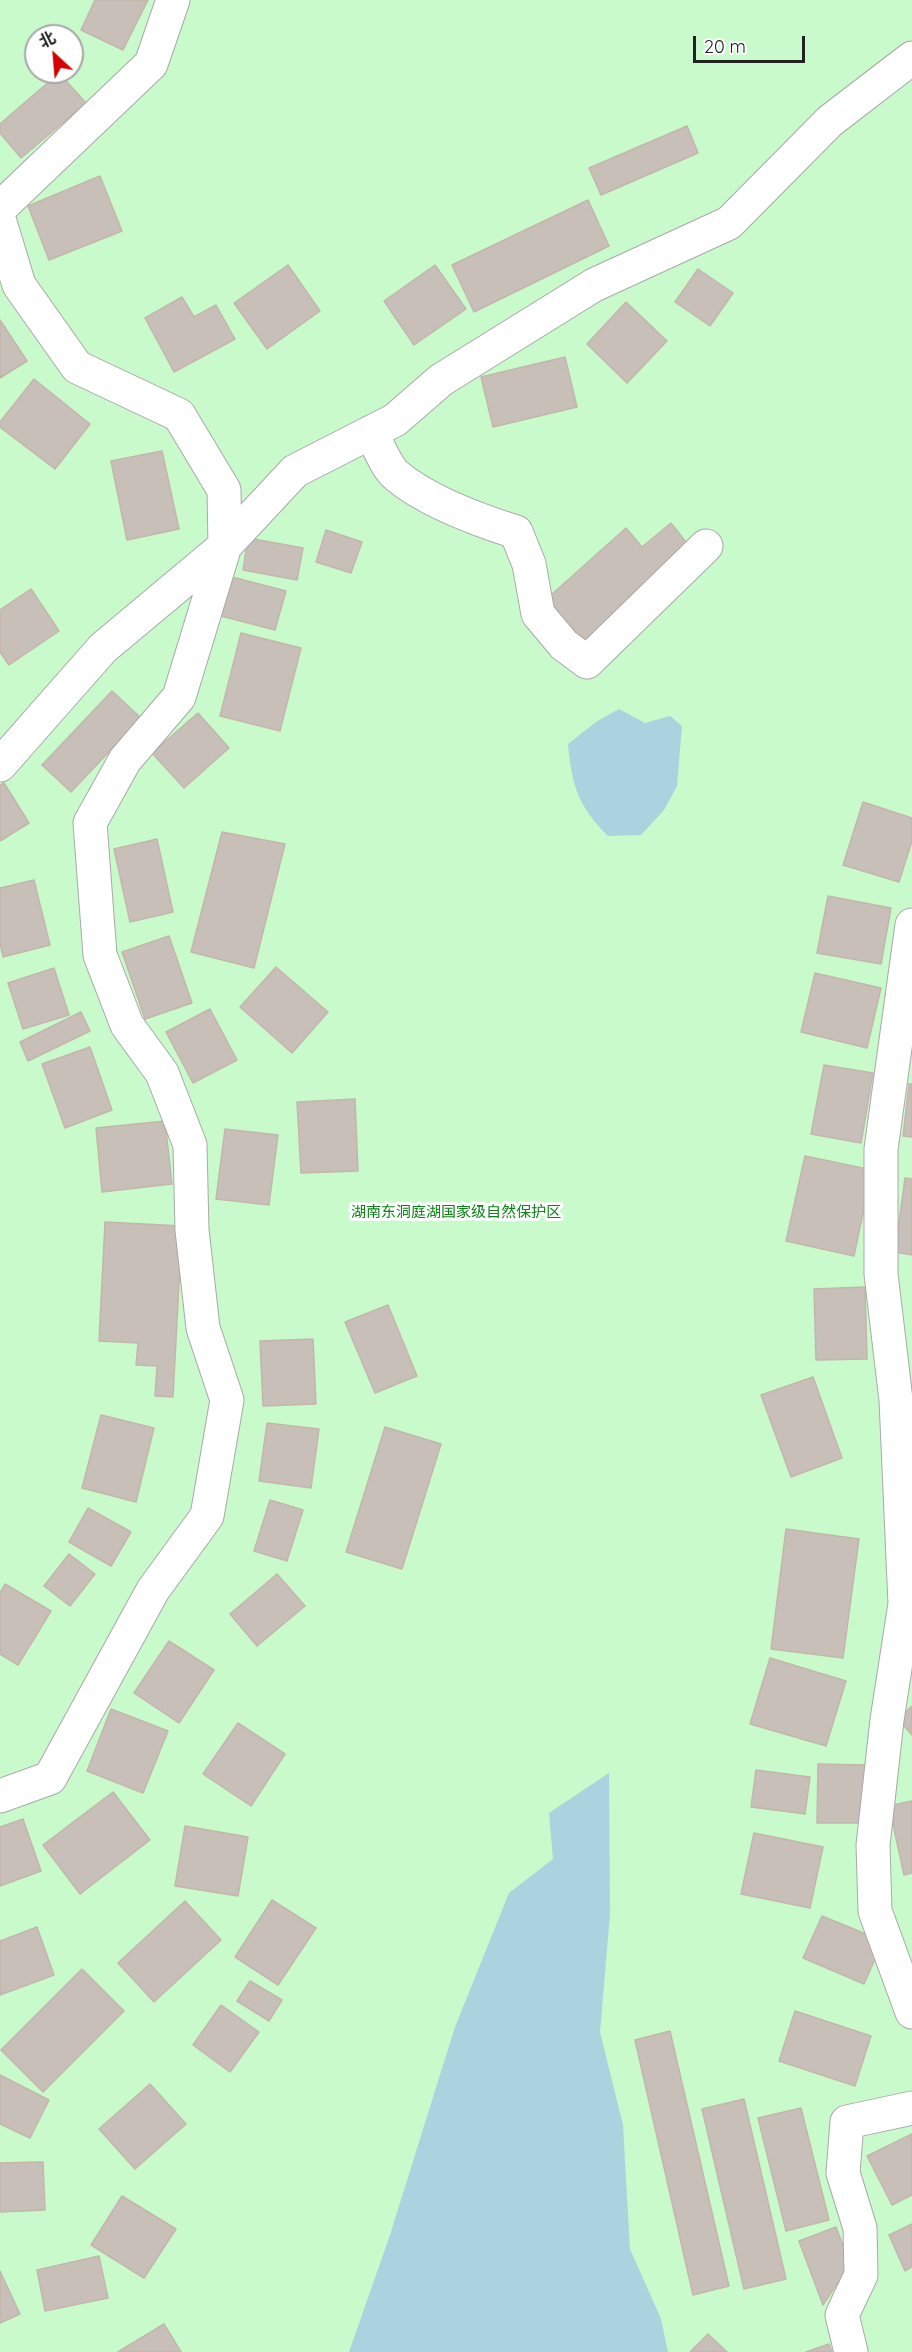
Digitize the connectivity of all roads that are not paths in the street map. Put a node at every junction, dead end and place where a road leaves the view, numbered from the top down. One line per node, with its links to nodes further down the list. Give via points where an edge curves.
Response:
1 (173, 0): 3 (street, via 151,64)
2 (912, 58): 5 (street, via 830,121 729,223 594,285 441,380 394,420)
3 (0, 208)
4 (0, 222): 6 (street, via 19,285 77,367 178,415 224,490)
5 (371, 432): 6 (street, via 295,471); 7 (street, via 396,476 468,516 516,532 530,564 538,614 564,645 587,662)
6 (225, 546): 8 (street, via 103,648); 11 (street, via 179,697 125,760 90,823 100,955 127,1025 162,1073 190,1145 192,1230 203,1328 227,1400 216,1473 207,1516 153,1590 50,1778)
7 (706, 546)
8 (0, 765)
9 (912, 925): 10 (street, via 881,1149 881,1274)
10 (906, 1486): 12 (street, via 905,1604 873,1845 875,1911)
11 (0, 1796)
12 (912, 2012)
13 (912, 2108): 14 (street, via 847,2122 843,2173 860,2228 861,2275 842,2315)
14 (851, 2352)

